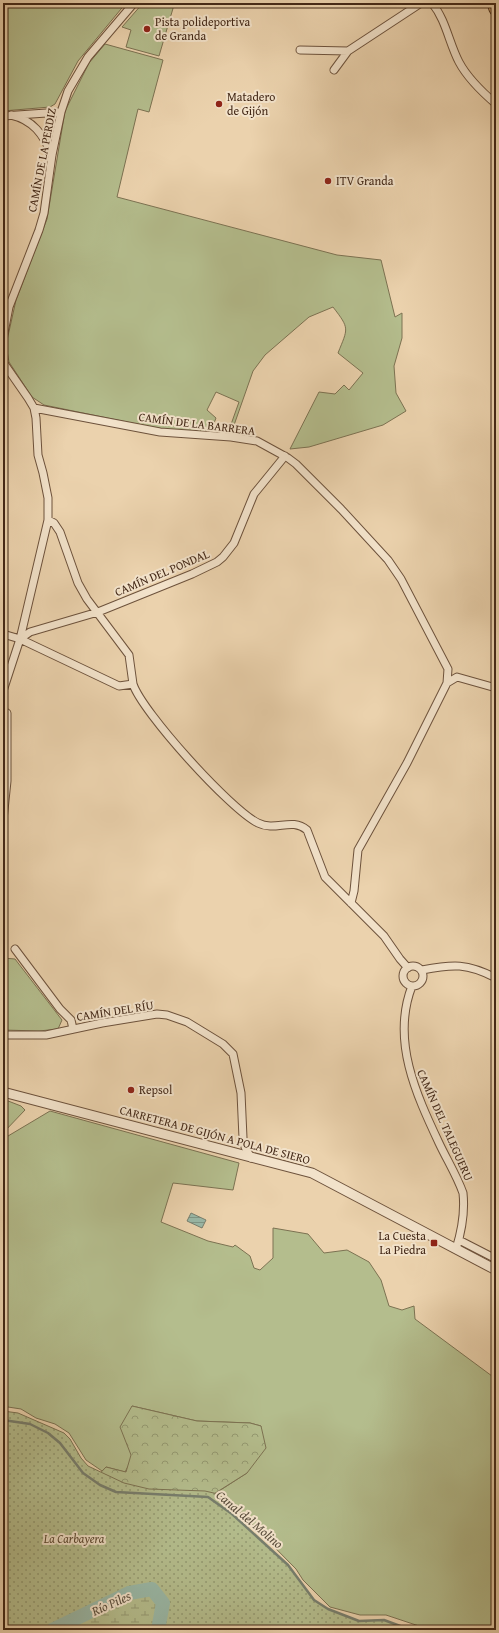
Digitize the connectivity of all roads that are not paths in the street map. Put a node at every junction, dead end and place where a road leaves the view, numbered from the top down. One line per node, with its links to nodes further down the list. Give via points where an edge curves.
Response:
1 (134, 3): 10 (street, CAMÍN DE LA PERDIZ, via 88,57 68,91)
2 (421, 3): 7 (street)
3 (432, 3): 9 (street, via 438,10 459,63 473,82)
4 (494, 3): 5 (highway)
5 (496, 9)
6 (300, 50): 7 (street)
7 (348, 51): 8 (street)
8 (334, 70)
9 (496, 104)
10 (61, 112): 11 (street); 13 (street, CAMÍN DE LA PERDIZ)
11 (11, 115): 12 (street); 13 (street, via 38,128)
12 (3, 116)
13 (52, 155): 14 (street, CAMÍN DE LA PERDIZ, via 44,213)
14 (9, 307): 15 (street); 16 (street, CAMÍN DE LA PERDIZ)
15 (3, 316)
16 (3, 338)
17 (3, 362): 18 (street)
18 (34, 408): 19 (street, CAMÍN DE LA BARRERA, via 160,432 257,441); 20 (street, via 38,455 48,498)
19 (285, 456): 21 (street, CAMÍN DEL PONDAL, via 254,494 234,543 223,557 192,574); 24 (street, CAMÍN DE LA BARRERA, via 341,508 388,560 401,579 448,669)
20 (48, 520): 21 (street, via 54,523 60,532 78,584); 23 (street)
21 (98, 612): 23 (street, CAMÍN DEL PONDAL, via 30,632); 25 (street, via 129,655)
22 (3, 634): 23 (street)
23 (20, 640): 25 (street, via 119,686); 27 (street)
24 (447, 683): 26 (street, via 457,677); 30 (street, via 407,763 358,850)
25 (132, 684): 30 (street, via 160,725 202,772 246,815 262,825 276,827 296,824 307,830 325,877)
26 (496, 688)
27 (3, 691)
28 (3, 711): 29 (street, via 7,713 7,780)
29 (3, 820)
30 (351, 904): 32 (street, via 384,936)
31 (15, 950): 36 (street, via 71,1020)
32 (408, 968): 33 (street, via 414,966); 35 (street, via 404,973 404,980)
33 (422, 970): 34 (street, via 464,966); 35 (street, via 424,977 421,983)
34 (496, 978)
35 (412, 986): 40 (street, CAMÍN DEL TALEGUERU, via 406,1002 405,1054 412,1079 438,1142 463,1193 463,1216)
36 (73, 1029): 37 (street, CAMÍN DEL RÍU, via 46,1035); 39 (street, CAMÍN DEL RÍU, via 157,1014 188,1022 230,1049 235,1060 241,1093 243,1138)
37 (3, 1035)
38 (3, 1092): 39 (street, CARRETERA DE GIJÓN A POLA DE SIERO)
39 (251, 1158): 40 (street, CARRETERA DE GIJÓN A POLA DE SIERO, via 312,1173)
40 (457, 1244): 41 (street); 42 (street, CARRETERA DE GIJÓN A POLA DE SIERO)
41 (496, 1259)
42 (496, 1270)

